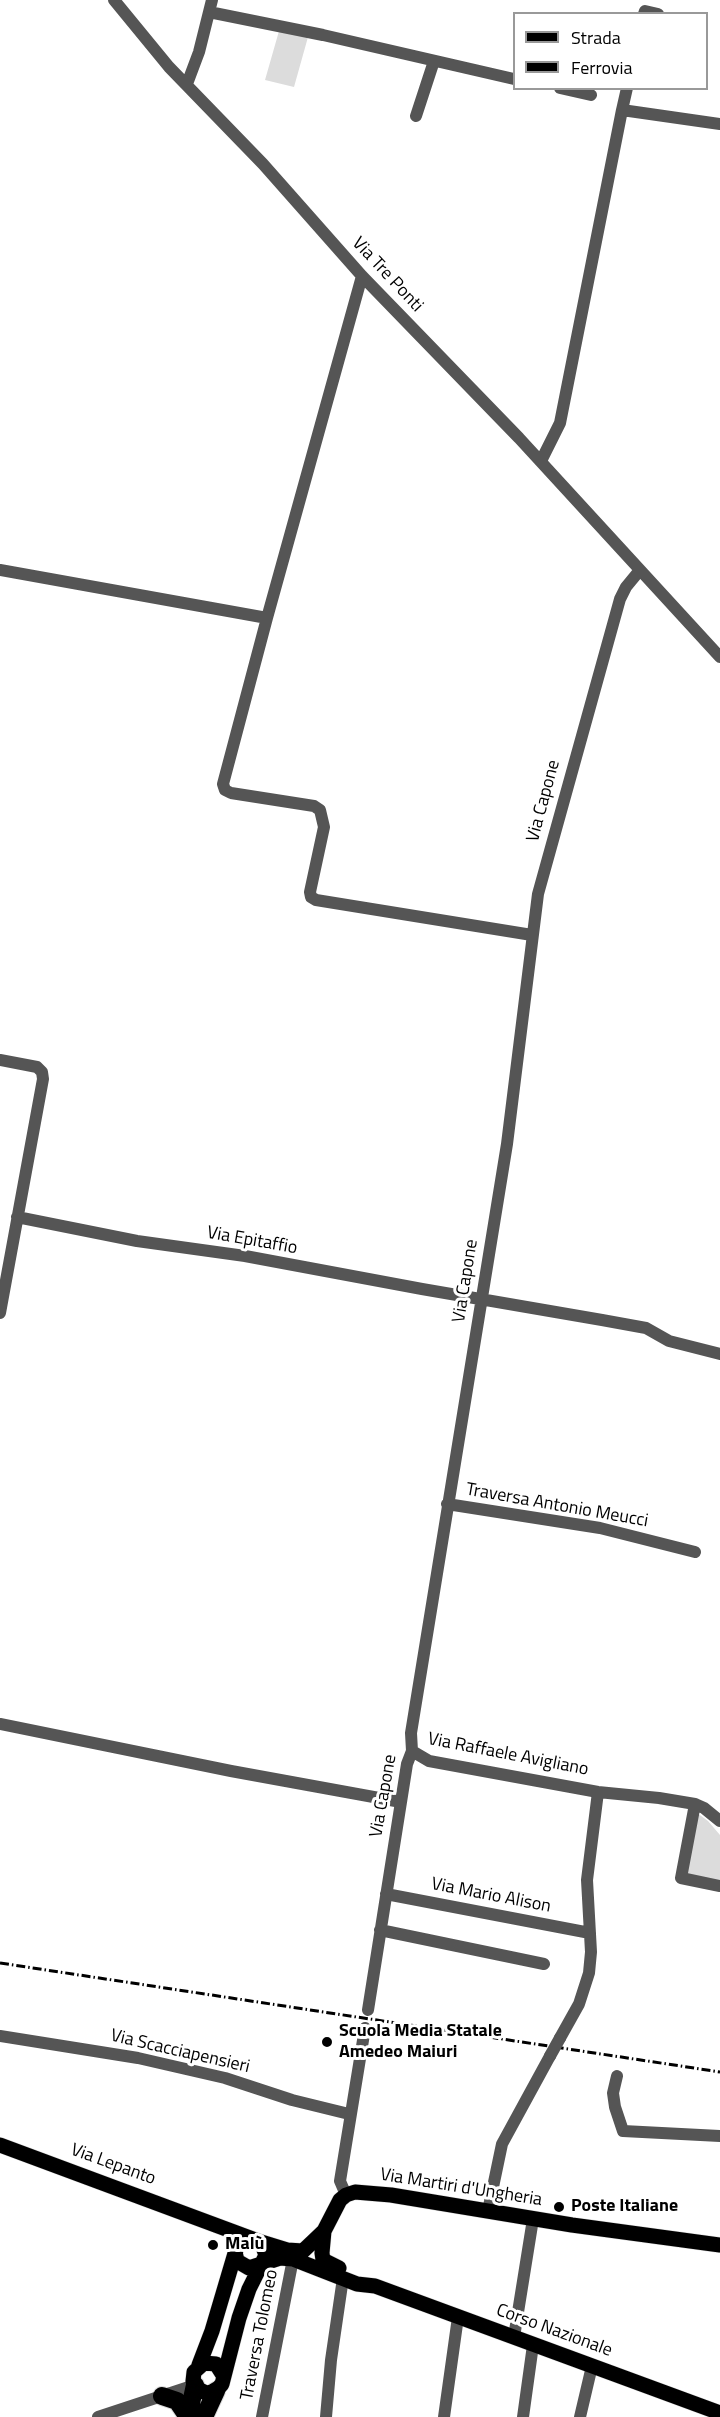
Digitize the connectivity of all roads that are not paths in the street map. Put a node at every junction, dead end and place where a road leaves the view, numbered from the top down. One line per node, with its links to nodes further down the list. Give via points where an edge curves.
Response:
1 (114, 0): 5 (street, Via Tre Ponti)
2 (210, 6): 3 (street); 5 (street)
3 (434, 61): 4 (street); 10 (street)
4 (513, 78)
5 (187, 84): 12 (street, Via Tre Ponti)
6 (569, 90): 8 (street)
7 (627, 90): 9 (street)
8 (591, 95)
9 (622, 110): 11 (street); 13 (street, via 560,423)
10 (416, 116)
11 (720, 124)
12 (362, 276): 13 (street, Via Tre Ponti); 16 (street)
13 (541, 461): 15 (street, Via Tre Ponti)
14 (0, 570): 16 (street)
15 (640, 570): 17 (street, Via Tre Ponti); 18 (street, Via Capone, via 622,593 614,620 538,894)
16 (267, 618): 18 (street, via 223,784 231,793 320,810 324,827 311,897)
17 (720, 657)
18 (532, 935): 21 (street, Via Capone, via 516,1078)
19 (0, 1060): 20 (street, via 37,1067 43,1079)
20 (18, 1217): 21 (street, Via Epitaffio); 22 (street)
21 (482, 1300): 23 (street, Via Epitaffio, via 646,1329 669,1341); 24 (street, Via Capone)
22 (0, 1313)
23 (720, 1354)
24 (447, 1504): 25 (street, Traversa Antonio Meucci, via 600,1528); 27 (street, Via Capone, via 411,1733)
25 (695, 1552)
26 (0, 1725): 29 (street)
27 (412, 1752): 28 (street, Via Raffaele Avigliano, via 429,1761); 29 (street, Via Capone)
28 (598, 1791): 30 (street, Via Raffaele Avigliano); 35 (street, via 587,1880)
29 (401, 1802): 33 (street, Via Capone)
30 (695, 1804): 31 (street); 32 (street, via 681,1878)
31 (720, 1821)
32 (720, 1886)
33 (386, 1894): 34 (street, Via Capone); 35 (street, Via Mario Alison)
34 (380, 1930): 36 (street); 37 (street, Via Capone)
35 (590, 1933): 45 (street, bridge, via 591,1952 579,2004 502,2144)
36 (544, 1964)
37 (368, 2010)
38 (365, 2028): 41 (street)
39 (0, 2036): 41 (street, Via Scacciapensieri, via 138,2058)
40 (616, 2076): 42 (street, via 613,2093 623,2131)
41 (350, 2114): 44 (street, via 340,2181)
42 (720, 2136)
43 (0, 2145): 47 (main road, Via Lepanto)
44 (346, 2195): 45 (main road, Via Martiri d'Ungheria, via 391,2195); 48 (main road, via 336,2205)
45 (488, 2211): 46 (main road, Via Martiri d'Ungheria)
46 (532, 2219): 50 (main road, Via Martiri d'Ungheria); 57 (street)
47 (213, 2223): 49 (main road, Via Lepanto); 51 (main road, Via Lepanto)
48 (324, 2231): 49 (main road, via 299,2252); 55 (main road, Corso Nazionale, via 325,2262)
49 (256, 2240): 51 (main road, via 242,2240); 53 (main road, via 266,2255)
50 (720, 2245)
51 (236, 2249): 53 (main road, via 237,2261 244,2267 253,2268); 60 (main road)
52 (293, 2259): 53 (main road, Corso Nazionale); 54 (main road, Corso Nazionale); 67 (street, Traversa Tolomeo)
53 (261, 2263): 61 (main road)
54 (343, 2278): 55 (main road, Corso Nazionale); 68 (street)
55 (375, 2286): 56 (main road, Corso Nazionale)
56 (458, 2317): 57 (main road, Corso Nazionale); 69 (street)
57 (514, 2337): 58 (main road, Corso Nazionale)
58 (533, 2345): 59 (main road, Corso Nazionale); 70 (street)
59 (592, 2366): 63 (main road, Corso Nazionale); 71 (street)
60 (196, 2374): 61 (main road, via 207,2393); 61 (main road, via 208,2362 216,2364); 62 (street); 65 (highway)
61 (219, 2383): 66 (highway)
62 (162, 2396): 64 (street); 65 (highway, via 177,2401)
63 (714, 2414)
64 (98, 2417)
65 (188, 2417)
66 (204, 2417)
67 (262, 2417)
68 (326, 2417)
69 (444, 2417)
70 (523, 2417)
71 (580, 2417)

